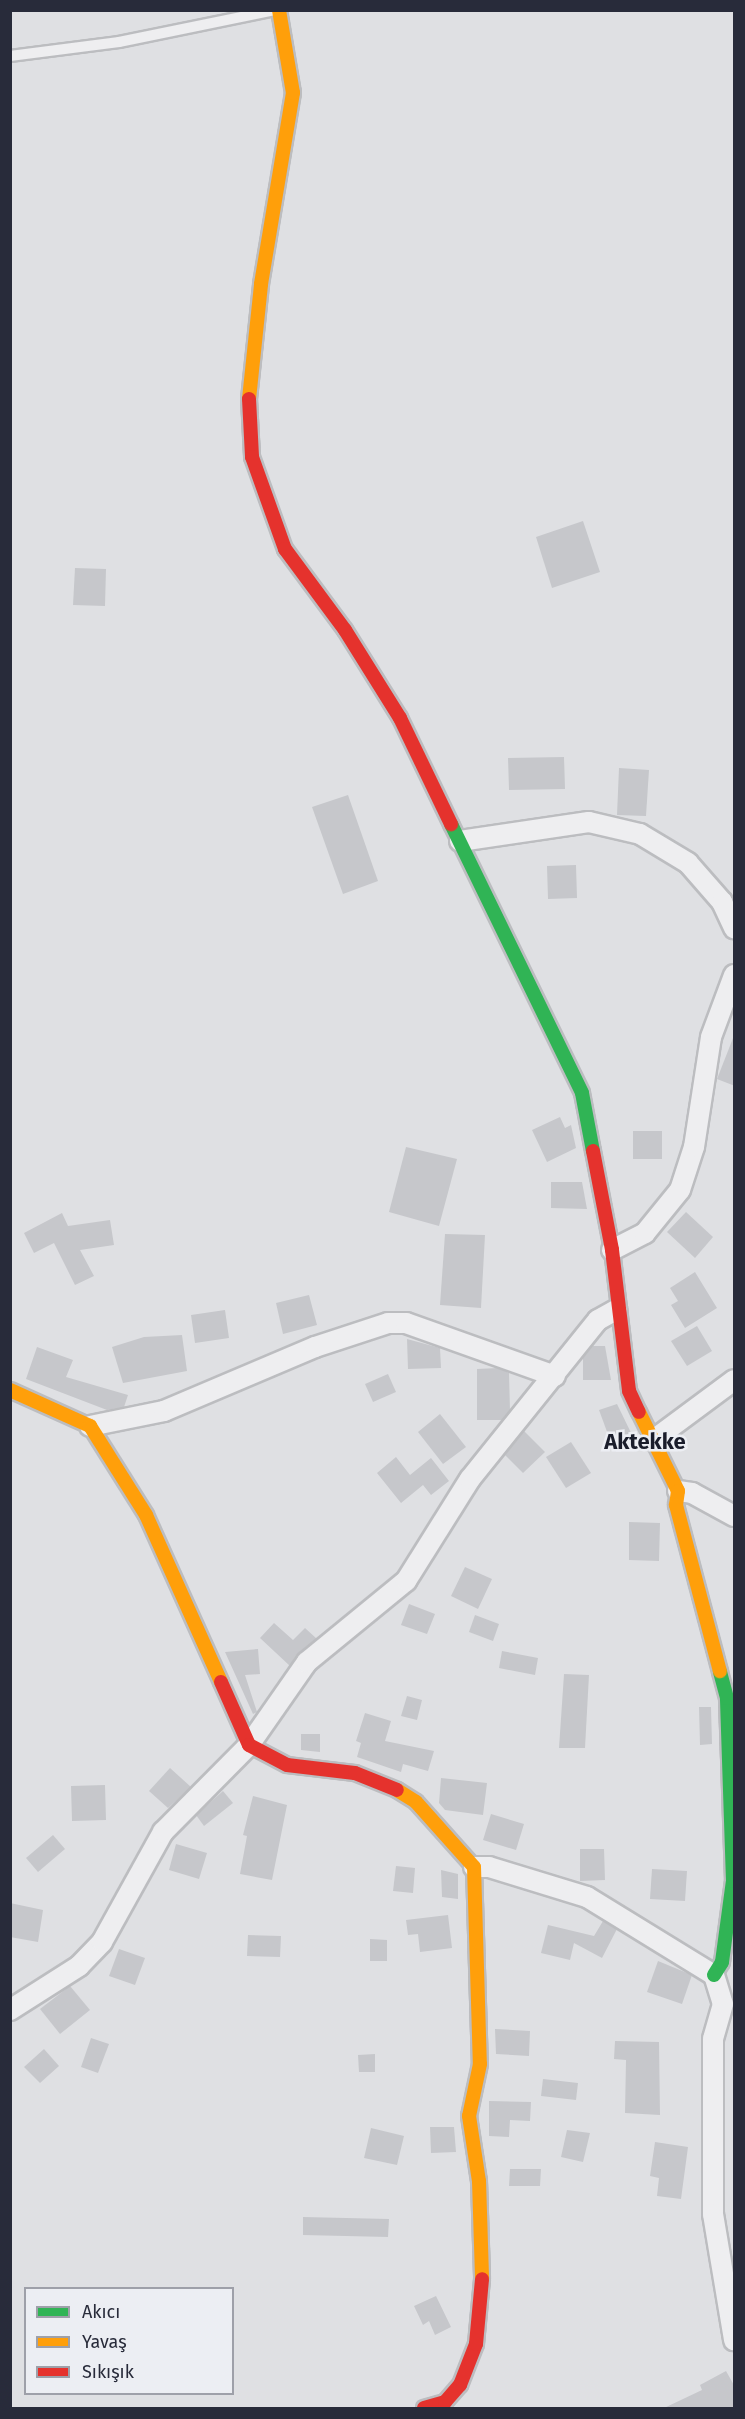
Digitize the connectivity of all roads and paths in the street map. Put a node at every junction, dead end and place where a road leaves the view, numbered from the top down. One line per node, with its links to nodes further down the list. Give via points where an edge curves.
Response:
1 (277, 10): 2 (lane, via 119,42); 3 (street, via 293,93 261,284 249,403 252,457 285,549 345,630 400,718)
2 (10, 56)
3 (460, 841): 4 (street, via 589,822 640,834 688,863 722,902); 6 (street, via 582,1093)
4 (735, 928)
5 (735, 975): 6 (street, via 711,1037 694,1147 680,1190 645,1233)
6 (612, 1251): 7 (street)
7 (616, 1310): 8 (street, via 598,1320); 12 (street, via 629,1390)
8 (555, 1376): 11 (street, via 406,1323 388,1323 315,1347 164,1411); 16 (street, via 470,1479 406,1581 307,1662)
9 (735, 1380): 12 (street)
10 (10, 1390): 11 (street)
11 (90, 1426): 16 (street, via 146,1515)
12 (656, 1438): 13 (street)
13 (678, 1491): 14 (street, via 692,1493); 15 (street, via 676,1505)
14 (735, 1516)
15 (731, 1696): 18 (street, via 733,1881 722,1962)
16 (249, 1745): 17 (street, via 287,1765 355,1773 385,1783 416,1802); 20 (street, via 163,1832 102,1942 79,1966)
17 (474, 1868): 18 (street, via 489,1867 586,1897); 22 (street, via 480,2064 469,2116 479,2181 483,2300 476,2344 460,2385 445,2402)
18 (714, 1976): 19 (street)
19 (729, 2006): 21 (street, via 713,2038 713,2214)
20 (10, 2010)
21 (735, 2340)
22 (424, 2409)

